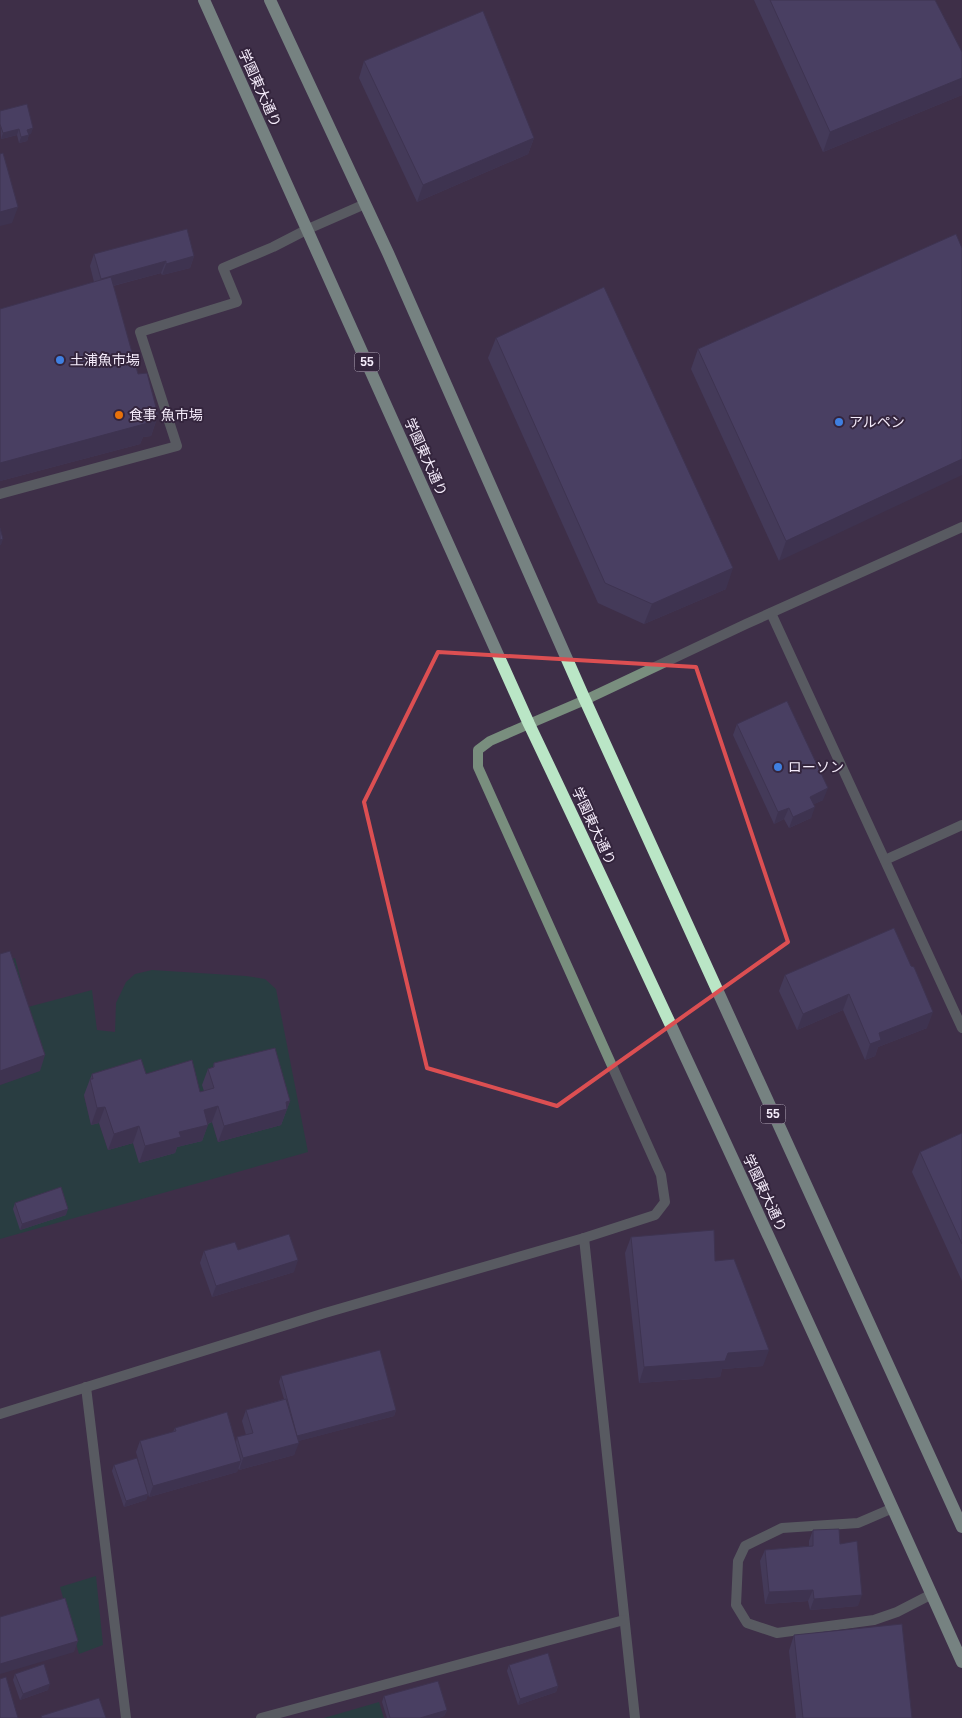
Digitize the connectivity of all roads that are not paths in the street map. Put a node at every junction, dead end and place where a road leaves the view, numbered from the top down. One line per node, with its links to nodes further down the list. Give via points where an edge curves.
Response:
1 (204, 0): 4 (main road, 学園東大通り / 55)
2 (270, 0): 3 (main road, 55)
3 (365, 204): 4 (street); 8 (main road, 55)
4 (308, 229): 5 (street, via 223,268 237,302 140,332 178,446); 9 (main road, 学園東大通り / 55)
5 (0, 494)
6 (962, 527): 7 (street)
7 (770, 613): 8 (street); 11 (street)
8 (585, 700): 9 (street); 17 (main road, 55)
9 (529, 724): 13 (street, via 490,741 478,750 478,767 661,1175 665,1202 654,1215); 16 (main road, 学園東大通り / 55)
10 (962, 825): 11 (street)
11 (885, 860): 12 (street)
12 (962, 1028)
13 (584, 1238): 14 (street); 19 (street)
14 (86, 1387): 15 (street); 21 (street)
15 (0, 1414)
16 (893, 1508): 18 (main road, 学園東大通り / 55); 18 (street, via 858,1523 782,1528 745,1546 738,1561 736,1605 747,1623 777,1633 874,1620)
17 (962, 1527)
18 (932, 1594): 20 (main road, 学園東大通り / 55)
19 (624, 1620): 22 (street); 23 (street)
20 (962, 1662)
21 (126, 1718)
22 (261, 1718)
23 (635, 1718)

